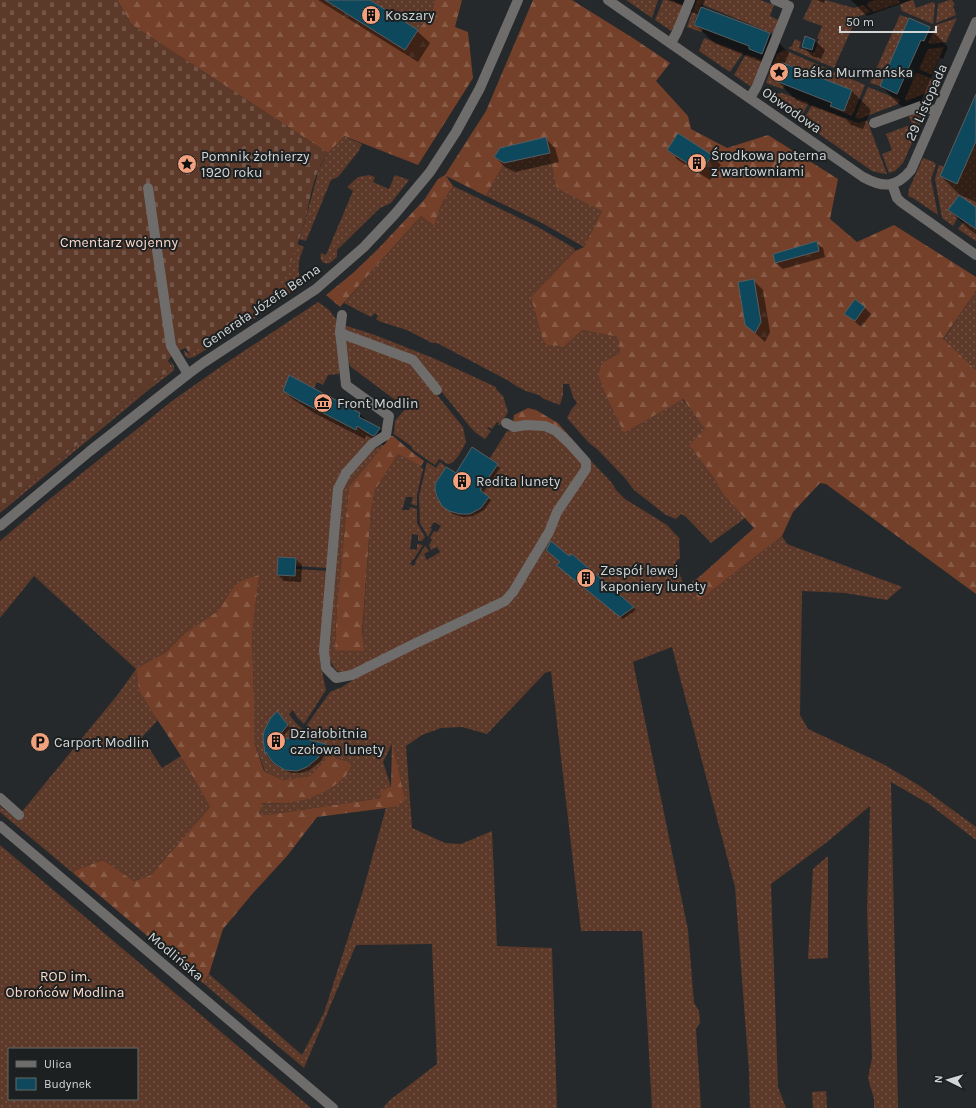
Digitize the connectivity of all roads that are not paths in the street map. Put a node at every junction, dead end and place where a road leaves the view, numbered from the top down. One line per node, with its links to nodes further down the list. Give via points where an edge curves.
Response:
1 (518, 0): 15 (street, Generała Józefa Bema, via 480,88 456,132 430,172 396,214 364,247 316,289)
2 (608, 0): 6 (street, Obwodowa)
3 (690, 0): 6 (street)
4 (775, 0): 7 (street, via 789,6)
5 (976, 22): 8 (street, 29 Listopada)
6 (671, 43): 7 (street, Obwodowa)
7 (750, 98): 10 (street, Obwodowa, via 863,177 872,182)
8 (937, 111): 9 (street, via 921,106); 10 (street, 29 Listopada, via 911,170 904,179)
9 (874, 123)
10 (892, 184): 12 (street, via 901,202)
11 (148, 188): 15 (street, via 170,346)
12 (976, 254)
13 (342, 315): 14 (street)
14 (340, 333): 16 (street, via 413,360); 17 (street, via 346,385 389,416 386,435 372,444 346,472 338,489 324,651 326,668 336,678 352,675 504,601 514,592 549,532 557,512 586,469 586,462 556,431 545,426 514,427)
15 (188, 374): 18 (street, Generała Józefa Bema)
16 (437, 390)
17 (506, 423)
18 (0, 526)
19 (0, 798): 20 (street)
20 (20, 815)
21 (0, 826): 22 (street, Modlińska)
22 (333, 1108)

